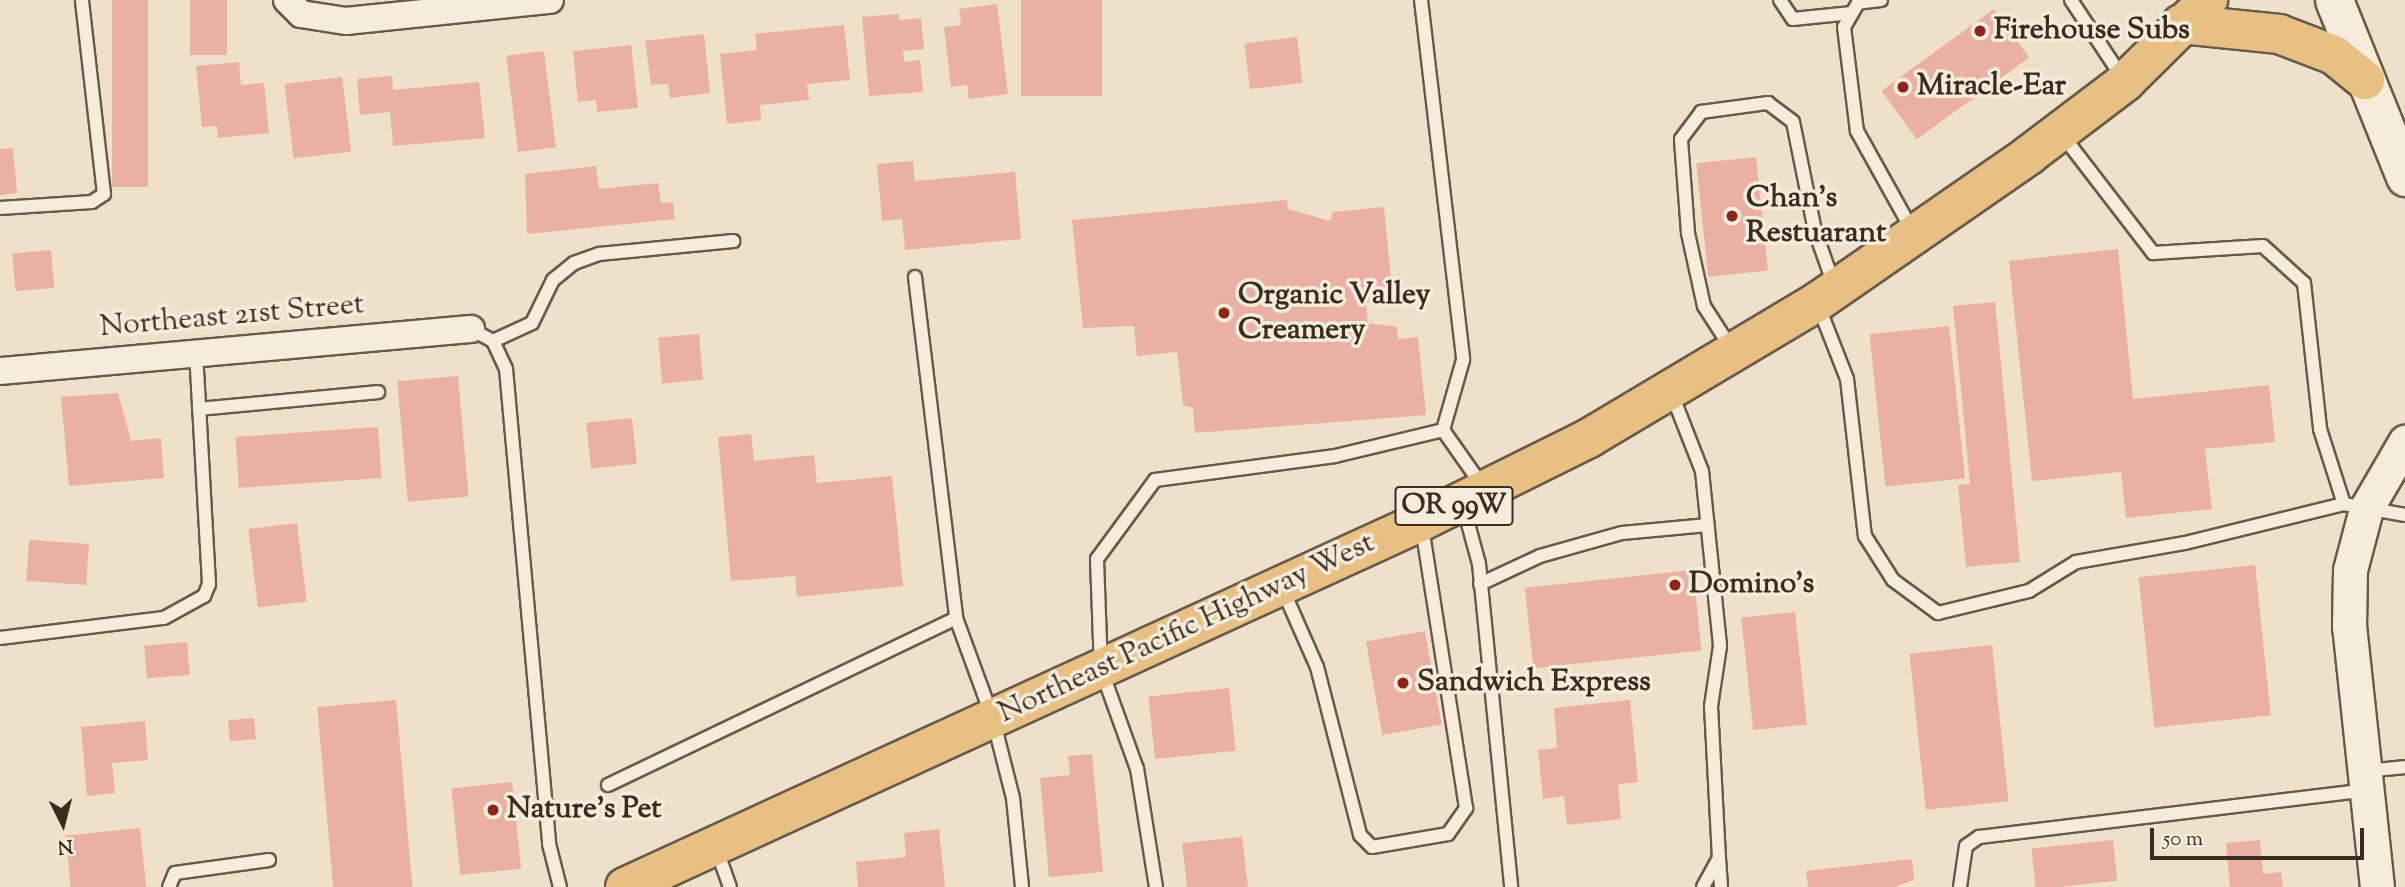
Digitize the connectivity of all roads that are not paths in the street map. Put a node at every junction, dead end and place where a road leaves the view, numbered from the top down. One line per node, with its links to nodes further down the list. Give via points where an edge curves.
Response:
1 (82, 0): 15 (lane, via 104,194 92,202)
2 (287, 0): 3 (street, via 301,14 346,20)
3 (550, 0)
4 (1421, 0): 27 (lane, via 1463,360)
5 (1780, 0): 9 (lane, via 1793,19)
6 (1881, 0): 9 (lane)
7 (2071, 0): 12 (lane)
8 (2334, 0): 11 (main road)
9 (1856, 5): 16 (lane, via 1844,27 1857,131)
10 (2194, 12): 11 (highway, via 2278,34 2334,55); 12 (highway, Northeast Pacific Highway West / OR 99W)
11 (2365, 80): 14 (main road)
12 (2125, 82): 13 (highway, Northeast Pacific Highway West / OR 99W)
13 (2059, 130): 16 (highway, Northeast Pacific Highway West / OR 99W); 30 (lane, via 2153,253 2263,246 2304,283 2320,429)
14 (2405, 177)
15 (0, 208)
16 (1913, 232): 19 (highway, Northeast Pacific Highway West / OR 99W)
17 (733, 241): 20 (lane, via 599,254 574,263 553,280 532,323)
18 (915, 277): 36 (lane)
19 (1826, 295): 21 (highway, Northeast Pacific Highway West / OR 99W); 21 (lane, via 1793,122 1768,103 1700,112 1681,139 1688,233 1704,306); 30 (lane, via 1847,379 1865,536 1893,580 1938,613 2029,591 2076,562)
20 (482, 335): 22 (street, Northeast 21st Street); 47 (lane, via 506,369 549,844)
21 (1734, 353): 24 (highway, Northeast Pacific Highway West / OR 99W)
22 (196, 354): 23 (street, Northeast 21st Street); 26 (lane)
23 (0, 371)
24 (1671, 391): 29 (highway, Northeast Pacific Highway West / OR 99W); 33 (lane, via 1702,471)
25 (378, 392): 26 (lane)
26 (199, 409): 37 (lane, via 209,584 204,596 164,618)
27 (1443, 430): 29 (lane); 38 (lane, via 1335,456 1155,480 1097,559)
28 (2405, 442): 30 (street)
29 (1474, 496): 32 (highway, Northeast Pacific Highway West / OR 99W); 34 (lane)
30 (2355, 506): 31 (lane); 41 (street, via 2349,627)
31 (2405, 515)
32 (1420, 522): 35 (highway, Northeast Pacific Highway West / OR 99W); 35 (lane, via 1466,808 1448,834 1372,847 1360,835 1317,667)
33 (1707, 525): 34 (lane, via 1622,533 1540,556); 44 (lane, via 1720,646 1711,706)
34 (1480, 584): 52 (lane)
35 (1281, 587): 38 (highway, Northeast Pacific Highway West / OR 99W)
36 (956, 618): 39 (lane); 42 (lane)
37 (0, 638)
38 (1101, 669): 39 (highway, Northeast Pacific Highway West / OR 99W); 51 (lane, via 1137,769)
39 (993, 719): 43 (highway, Northeast Pacific Highway West / OR 99W); 50 (lane, via 1013,798)
40 (2405, 767): 41 (lane)
41 (2366, 780): 55 (lane, via 1979,837 1966,846); 56 (street)
42 (608, 785)
43 (715, 846): 48 (highway, Northeast Pacific Highway West / OR 99W); 49 (lane)
44 (1719, 858): 53 (lane); 54 (lane)
45 (269, 860): 46 (lane, via 175,873)
46 (169, 887)
47 (560, 887)
48 (625, 887)
49 (730, 887)
50 (1022, 887)
51 (1156, 887)
52 (1511, 887)
53 (1703, 887)
54 (1721, 887)
55 (1960, 887)
56 (2377, 887)

